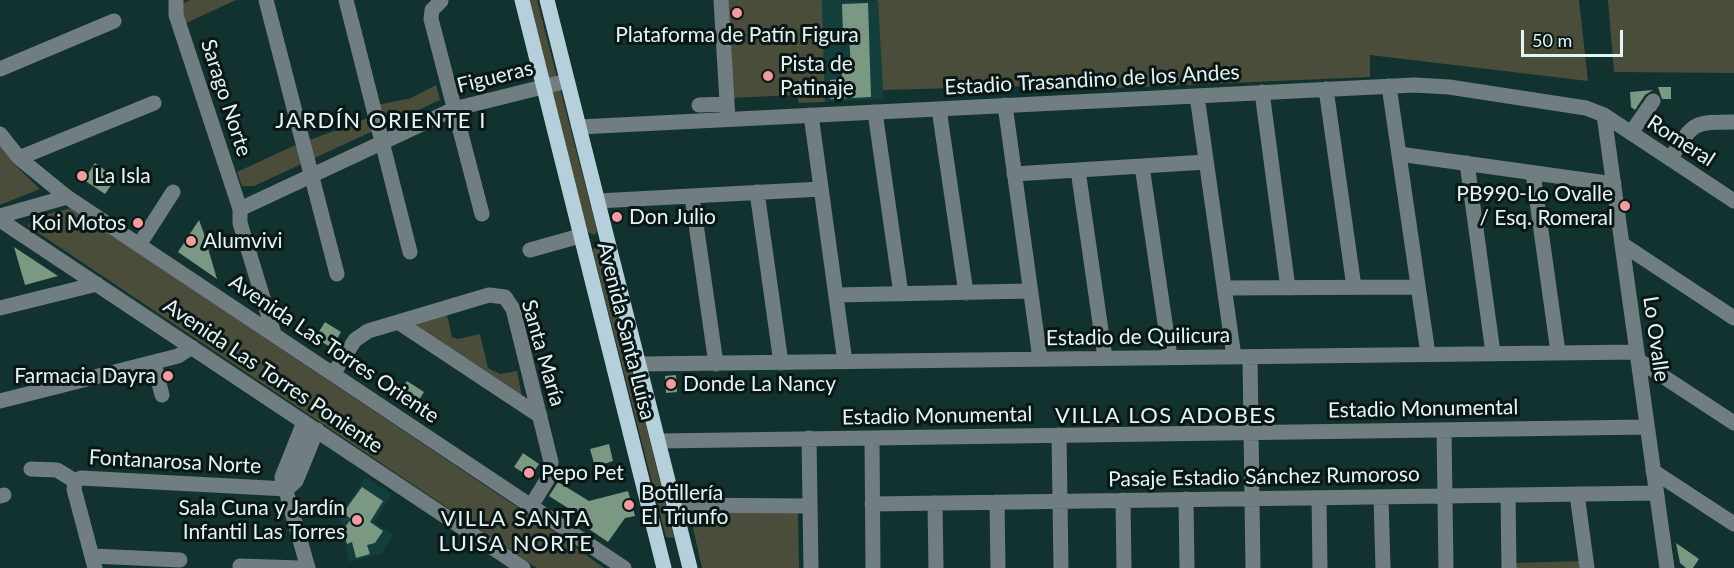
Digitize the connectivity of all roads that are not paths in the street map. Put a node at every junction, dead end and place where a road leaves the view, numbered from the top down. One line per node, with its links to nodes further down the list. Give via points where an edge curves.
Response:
1 (176, 0): 50 (street, Sarago Norte, via 176,15)
2 (266, 0): 41 (street)
3 (346, 0): 31 (street)
4 (522, 0): 11 (main road, Avenida Santa Luisa)
5 (547, 0): 10 (main road, Avenida Santa Luisa)
6 (721, 0): 18 (street)
7 (441, 1): 21 (street, via 432,10 431,19)
8 (114, 21): 9 (street)
9 (0, 69)
10 (567, 81): 11 (street, Figueras); 28 (main road, Avenida Santa Luisa)
11 (542, 86): 21 (street, Figueras); 54 (main road, Avenida Santa Luisa)
12 (1389, 86): 13 (street, Estadio Trasandino de los Andes); 25 (street, Estadio Trasandino de los Andes, via 1449,87 1564,102); 32 (street)
13 (1326, 89): 14 (street, Estadio Trasandino de los Andes); 61 (street)
14 (1262, 93): 15 (street, Estadio Trasandino de los Andes); 64 (street)
15 (1197, 96): 20 (street, Estadio Trasandino de los Andes); 35 (street)
16 (1653, 101): 29 (street)
17 (154, 103): 33 (street)
18 (727, 104): 19 (street); 26 (street)
19 (699, 105)
20 (1005, 105): 22 (street, Estadio Trasandino de los Andes); 40 (street)
21 (454, 109): 31 (street, Figueras); 51 (street)
22 (939, 109): 23 (street, Estadio Trasandino de los Andes); 66 (street)
23 (875, 112): 24 (street, Estadio Trasandino de los Andes); 67 (street)
24 (811, 115): 26 (street, Estadio Trasandino de los Andes); 43 (street)
25 (1604, 116): 29 (street, Romeral); 42 (street, Lo Ovalle)
26 (728, 119): 28 (street, Estadio Trasandino de los Andes)
27 (1734, 122): 34 (street, via 1701,122 1693,126)
28 (579, 127): 48 (main road, Avenida Santa Luisa)
29 (1631, 133): 34 (street, Romeral)
30 (0, 134): 33 (street, Avenida Las Torres Oriente)
31 (382, 142): 41 (street, Figueras); 58 (street)
32 (1399, 154): 36 (street); 62 (street)
33 (19, 158): 47 (street, Avenida Las Torres Oriente)
34 (1670, 159): 49 (street, Romeral)
35 (1206, 162): 37 (street); 63 (street)
36 (1467, 163): 39 (street); 75 (street)
37 (1142, 166): 38 (street); 78 (street)
38 (1078, 170): 40 (street); 81 (street)
39 (1533, 173): 42 (street); 74 (street)
40 (1014, 174): 65 (street)
41 (312, 175): 50 (street, Figueras); 59 (street)
42 (1614, 184): 55 (street, Lo Ovalle)
43 (821, 189): 45 (street); 68 (street)
44 (173, 192): 56 (street)
45 (757, 192): 46 (street); 85 (street)
46 (692, 196): 48 (street); 87 (street)
47 (67, 197): 52 (street); 56 (street, Avenida Las Torres Oriente)
48 (598, 201): 53 (main road, Avenida Santa Luisa)
49 (1734, 201)
50 (240, 208): 72 (street, Sarago Norte, via 240,223)
51 (482, 214)
52 (0, 218): 60 (street, Avenida Las Torres Poniente)
53 (603, 220): 54 (main road, via 595,243 586,242); 86 (main road, Avenida Santa Luisa)
54 (579, 231): 57 (street); 130 (main road, Avenida Santa Luisa)
55 (1622, 244): 70 (street); 77 (street, Lo Ovalle)
56 (140, 245): 72 (street, Avenida Las Torres Oriente)
57 (530, 250)
58 (410, 252)
59 (337, 274)
60 (98, 284): 69 (street); 73 (street, Avenida Las Torres Poniente)
61 (1354, 287): 62 (street); 64 (street)
62 (1418, 287): 76 (street)
63 (1224, 288): 64 (street); 79 (street)
64 (1288, 288)
65 (1030, 291): 66 (street); 82 (street)
66 (966, 292): 67 (street)
67 (901, 294): 68 (street)
68 (836, 295): 83 (street)
69 (0, 308)
70 (1734, 318)
71 (398, 322): 88 (street, Santa María, via 360,335); 91 (street); 91 (street, Santa María, via 489,295 505,297 513,309)
72 (274, 334): 88 (street, Avenida Las Torres Oriente)
73 (192, 347): 84 (street, via 184,354); 93 (street, Avenida Las Torres Poniente)
74 (1558, 352): 75 (street, Estadio de Quilicura); 77 (street, Estadio de Quilicura)
75 (1493, 353): 76 (street, Estadio de Quilicura)
76 (1428, 354): 80 (street, Estadio de Quilicura)
77 (1637, 356): 92 (street); 94 (street, Lo Ovalle)
78 (1170, 357): 79 (street, Estadio de Quilicura); 81 (street, Estadio de Quilicura)
79 (1234, 357): 80 (street, Estadio de Quilicura)
80 (1250, 357): 96 (street)
81 (1104, 358): 82 (street, Estadio de Quilicura)
82 (1040, 359): 83 (street, Estadio de Quilicura)
83 (845, 362): 85 (street, Estadio de Quilicura)
84 (154, 363): 89 (street); 90 (street)
85 (781, 363): 87 (street, Estadio de Quilicura)
86 (640, 364): 87 (street, Estadio de Quilicura); 100 (main road, Avenida Santa Luisa)
87 (716, 364)
88 (333, 374): 119 (street, Avenida Las Torres Oriente)
89 (162, 395)
90 (0, 401)
91 (540, 416): 119 (street, Santa María, via 551,469)
92 (1734, 423)
93 (311, 426): 104 (street, via 282,477); 124 (street, Avenida Las Torres Poniente)
94 (1647, 427): 95 (street, Estadio Monumental); 102 (street, Lo Ovalle)
95 (1444, 430): 96 (street, Estadio Monumental); 108 (street)
96 (1251, 433): 97 (street, Estadio Monumental); 111 (street)
97 (1059, 435): 99 (street, Estadio Monumental); 114 (street)
98 (809, 438): 99 (street, Estadio Monumental); 100 (street, Estadio Monumental); 120 (street)
99 (872, 438): 117 (street)
100 (659, 441): 118 (main road, Avenida Santa Luisa)
101 (31, 469): 103 (street, Fontanarosa Norte, via 57,470)
102 (1653, 471): 105 (street, Lo Ovalle); 121 (street)
103 (75, 481): 104 (street, Fontanarosa Norte, via 81,478); 123 (street)
104 (286, 489): 127 (street)
105 (1656, 493): 106 (street, Pasaje Estadio Sánchez Rumoroso); 145 (street, Lo Ovalle)
106 (1577, 494): 107 (street, Pasaje Estadio Sánchez Rumoroso); 144 (street)
107 (1508, 495): 108 (street, Pasaje Estadio Sánchez Rumoroso); 143 (street)
108 (1445, 496): 109 (street, Pasaje Estadio Sánchez Rumoroso); 142 (street)
109 (1382, 497): 110 (street, Pasaje Estadio Sánchez Rumoroso); 141 (street)
110 (1319, 498): 111 (street, Pasaje Estadio Sánchez Rumoroso); 140 (street)
111 (1252, 499): 113 (street, Pasaje Estadio Sánchez Rumoroso); 139 (street)
112 (1123, 500): 113 (street, Pasaje Estadio Sánchez Rumoroso); 114 (street, Pasaje Estadio Sánchez Rumoroso); 137 (street)
113 (1186, 500): 138 (street)
114 (1060, 501): 115 (street, Pasaje Estadio Sánchez Rumoroso); 136 (street)
115 (997, 502): 116 (street, Pasaje Estadio Sánchez Rumoroso); 135 (street)
116 (935, 503): 117 (street, Pasaje Estadio Sánchez Rumoroso); 134 (street)
117 (872, 504): 133 (street)
118 (675, 505): 120 (street); 131 (main road, Avenida Santa Luisa)
119 (531, 506): 129 (street, Avenida Las Torres Oriente)
120 (810, 506): 132 (street)
121 (1734, 524)
122 (180, 560): 123 (street)
123 (94, 562)
124 (500, 562): 128 (street, Avenida Las Torres Poniente)
125 (240, 566): 126 (street)
126 (300, 568)
127 (308, 568)
128 (523, 568)
129 (624, 568)
130 (664, 568)
131 (690, 568)
132 (811, 568)
133 (873, 568)
134 (936, 568)
135 (998, 568)
136 (1061, 568)
137 (1124, 568)
138 (1187, 568)
139 (1253, 568)
140 (1320, 568)
141 (1383, 568)
142 (1446, 568)
143 (1509, 568)
144 (1587, 568)
145 (1667, 568)

